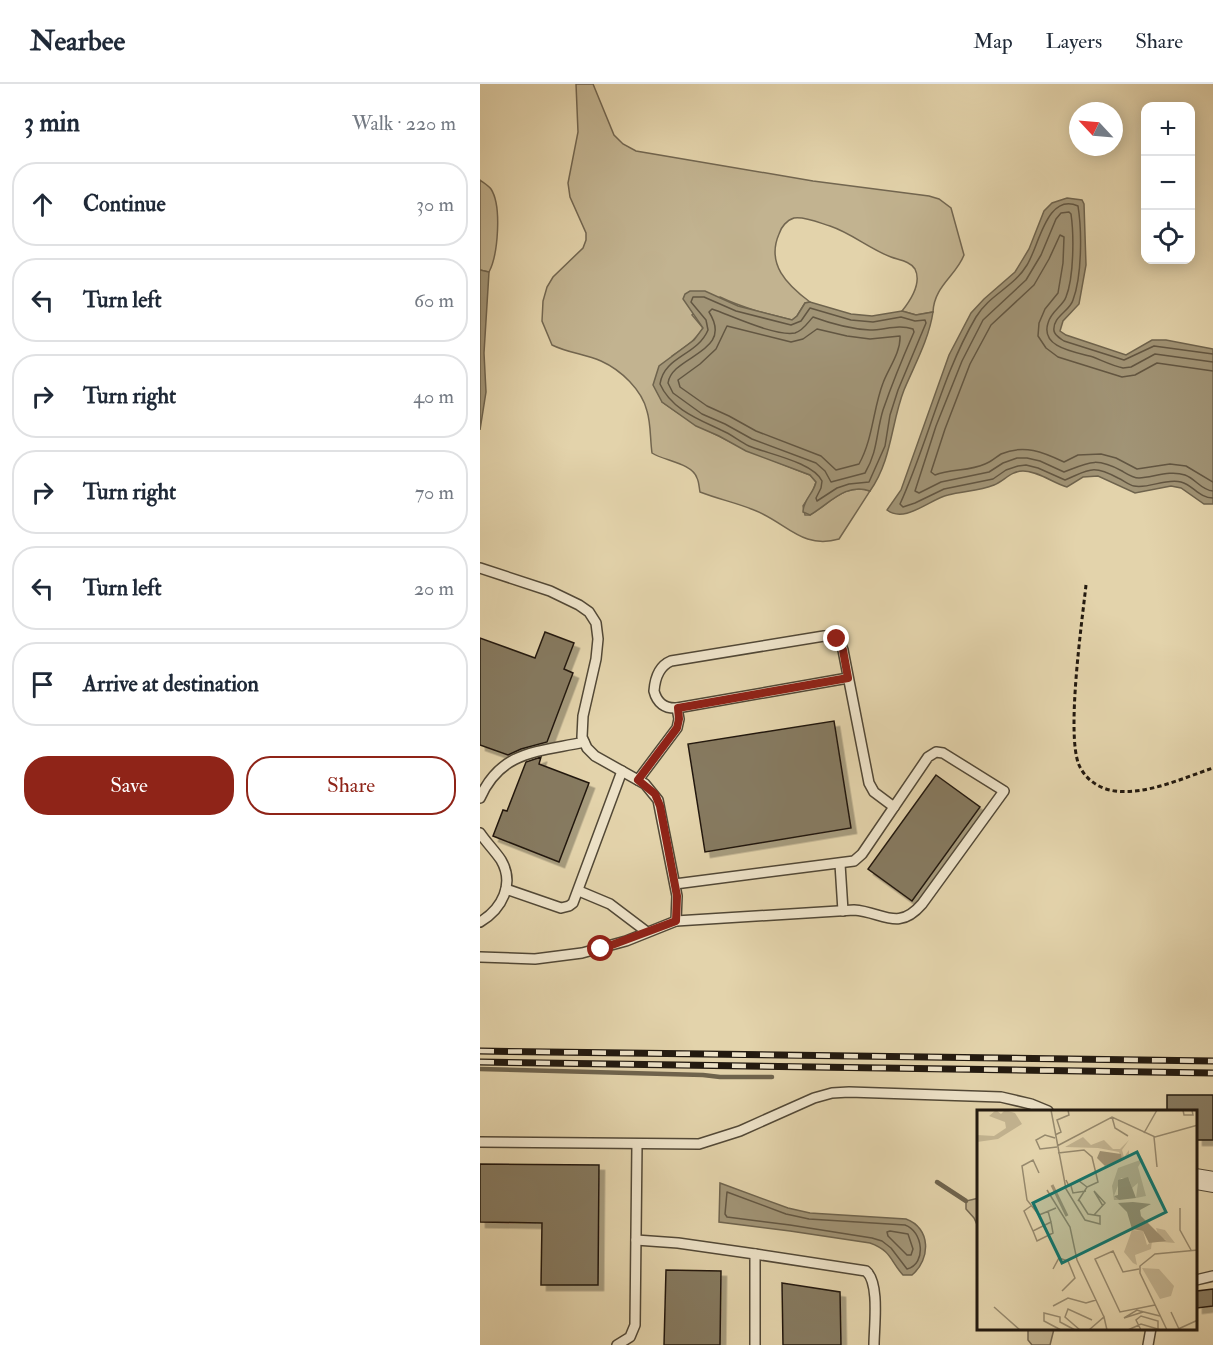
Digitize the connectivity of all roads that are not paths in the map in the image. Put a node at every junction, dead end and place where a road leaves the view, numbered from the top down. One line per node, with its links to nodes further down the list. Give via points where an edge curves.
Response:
1 (480, 568): 4 (lane, via 550,591 579,605 596,623 596,658 581,727)
2 (848, 678): 3 (lane); 3 (lane, via 841,644 827,636 675,660 660,669 654,691 661,704); 8 (lane, via 869,783 874,792)
3 (678, 708): 6 (lane, via 677,728)
4 (584, 742): 5 (lane, via 595,756); 7 (lane, via 530,752 509,762 491,778)
5 (622, 771): 6 (lane); 13 (lane)
6 (638, 780): 11 (lane, via 658,800)
7 (480, 798)
8 (894, 807): 10 (lane, via 860,857); 14 (lane, via 928,757 936,752 1004,791 916,911 895,920 870,912)
9 (480, 833): 12 (lane, via 505,870)
10 (840, 864): 11 (lane); 14 (lane)
11 (675, 884): 15 (lane)
12 (506, 889): 13 (lane, via 564,908 573,903); 16 (lane, via 498,907)
13 (579, 891): 17 (lane, via 610,904)
14 (843, 911): 15 (lane)
15 (676, 921): 17 (lane)
16 (480, 922)
17 (647, 932): 18 (lane, via 601,949 559,957)
18 (480, 957)
19 (1046, 1110): 21 (lane, via 1001,1097 840,1092 803,1102 714,1141)
20 (480, 1142): 21 (lane)
21 (637, 1144): 24 (lane)
22 (1198, 1179): 23 (street)
23 (1213, 1182)
24 (636, 1240): 25 (lane); 29 (lane, via 635,1325 630,1337)
25 (755, 1254): 30 (lane); 31 (lane, via 866,1271 874,1286)
26 (1213, 1276): 27 (lane)
27 (1198, 1280)
28 (1151, 1330): 32 (lane)
29 (617, 1345)
30 (755, 1345)
31 (874, 1345)
32 (1148, 1345)

